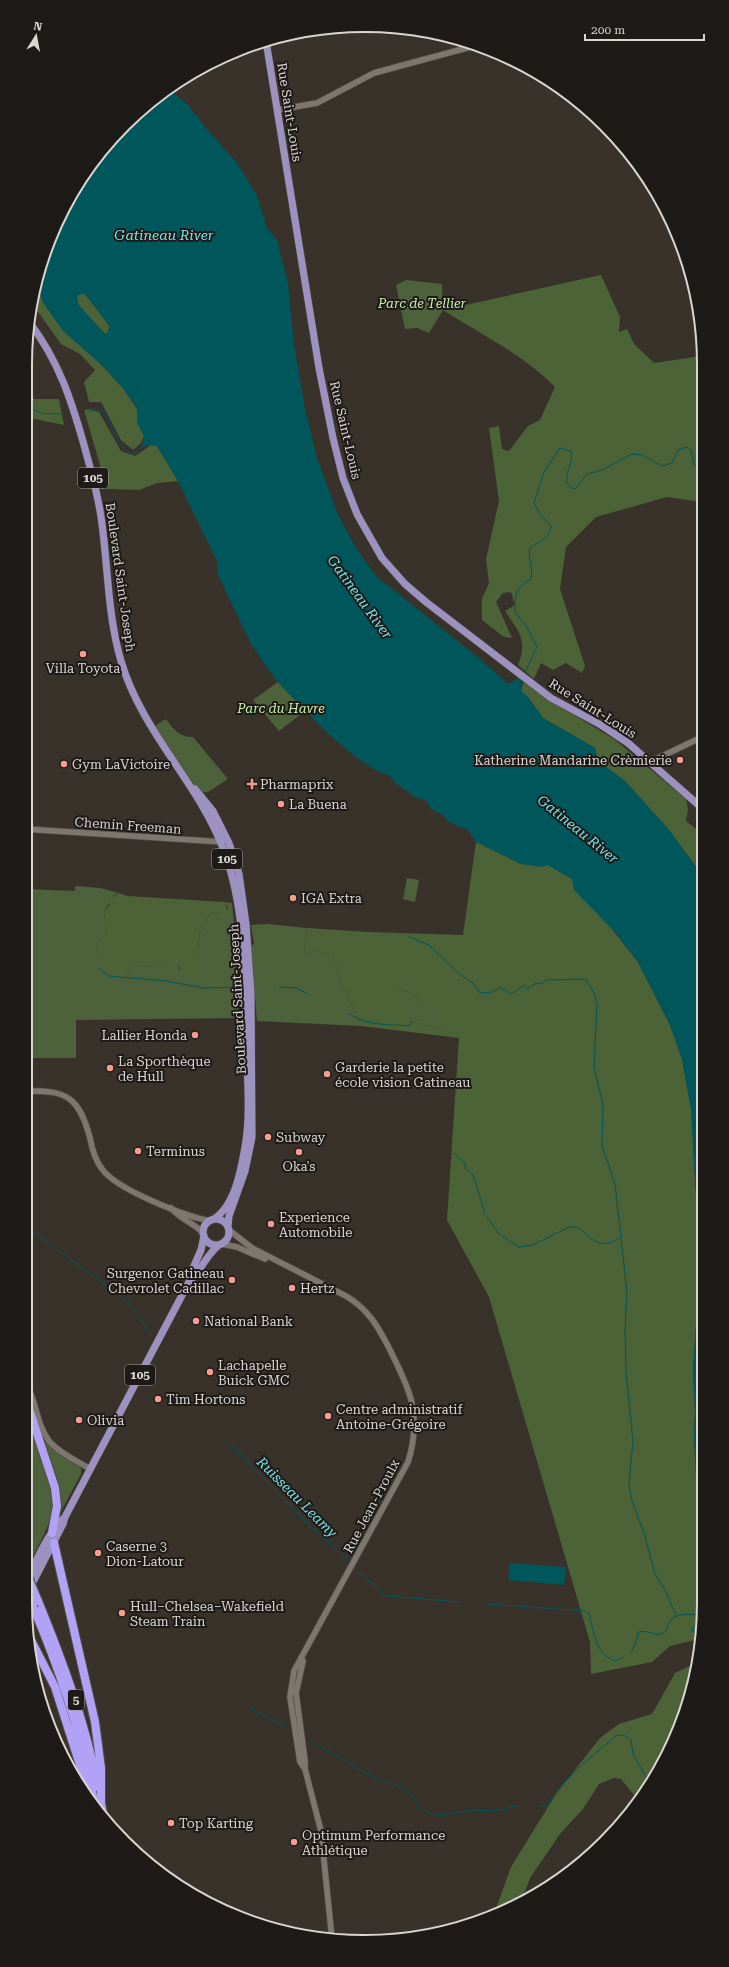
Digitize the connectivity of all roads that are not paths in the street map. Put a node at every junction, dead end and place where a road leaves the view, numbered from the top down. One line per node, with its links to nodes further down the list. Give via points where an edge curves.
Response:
1 (267, 47): 3 (main road, Rue Saint-Louis)
2 (466, 48): 3 (street, via 374,73 317,103)
3 (277, 110): 6 (main road, Rue Saint-Louis, via 319,368 343,478 357,514 382,558 405,584 426,602 556,702 616,735)
4 (34, 329): 7 (main road, Boulevard Saint-Joseph / 105, via 55,360 65,384 94,481 115,633 126,675 142,714)
5 (697, 739): 6 (street)
6 (650, 762): 8 (main road, Rue Saint-Louis)
7 (187, 782): 10 (main road, Boulevard Saint-Joseph / 105); 11 (main road, Boulevard Saint-Joseph / 105, via 209,805)
8 (697, 804)
9 (32, 829): 10 (street, Chemin Freeman)
10 (220, 841): 11 (street, Chemin Freeman); 14 (main road, Boulevard Saint-Joseph / 105, via 232,876 242,944 247,1029 247,1126 246,1147 235,1188 225,1208)
11 (229, 843): 15 (main road, Boulevard Saint-Joseph / 105, via 239,874 246,924 251,993 253,1127 250,1155 229,1216)
12 (32, 1091): 13 (street, via 52,1092 70,1099 82,1114 95,1157 104,1172 118,1183)
13 (170, 1208): 14 (street); 16 (street, via 175,1214 195,1225)
14 (212, 1220): 15 (main road, via 222,1220); 16 (main road, 105, via 204,1227)
15 (229, 1228): 17 (main road, 105, via 227,1240); 18 (street, Rue Jean-Proulx, via 245,1244)
16 (204, 1235): 17 (main road, via 212,1244); 19 (main road, 105, via 202,1250)
17 (221, 1245): 18 (street, Rue Jean-Proulx, via 236,1247); 19 (main road, 105, via 207,1256 195,1277)
18 (273, 1260): 35 (street, Rue Jean-Proulx, via 346,1296 364,1310 378,1328 408,1388 414,1415 413,1441 408,1462 292,1676 290,1697 305,1761 304,1769 321,1831)
19 (189, 1282): 22 (main road, 105)
20 (32, 1399): 22 (street, via 48,1439 58,1449)
21 (32, 1418): 24 (highway, via 54,1485 57,1506)
22 (90, 1469): 23 (main road, 105)
23 (65, 1517): 24 (main road, 105); 25 (main road, 105)
24 (52, 1533): 26 (main road, 105)
25 (54, 1543): 27 (main road, 105); 34 (highway, via 95,1722 101,1768)
26 (32, 1569)
27 (32, 1584)
28 (32, 1592): 30 (highway, 5, bridge)
29 (32, 1598): 30 (highway, 5, bridge)
30 (36, 1605): 33 (highway, 5, via 70,1704)
31 (35, 1647): 32 (highway, via 59,1697)
32 (85, 1783)
33 (96, 1798)
34 (98, 1801)
35 (331, 1933)

